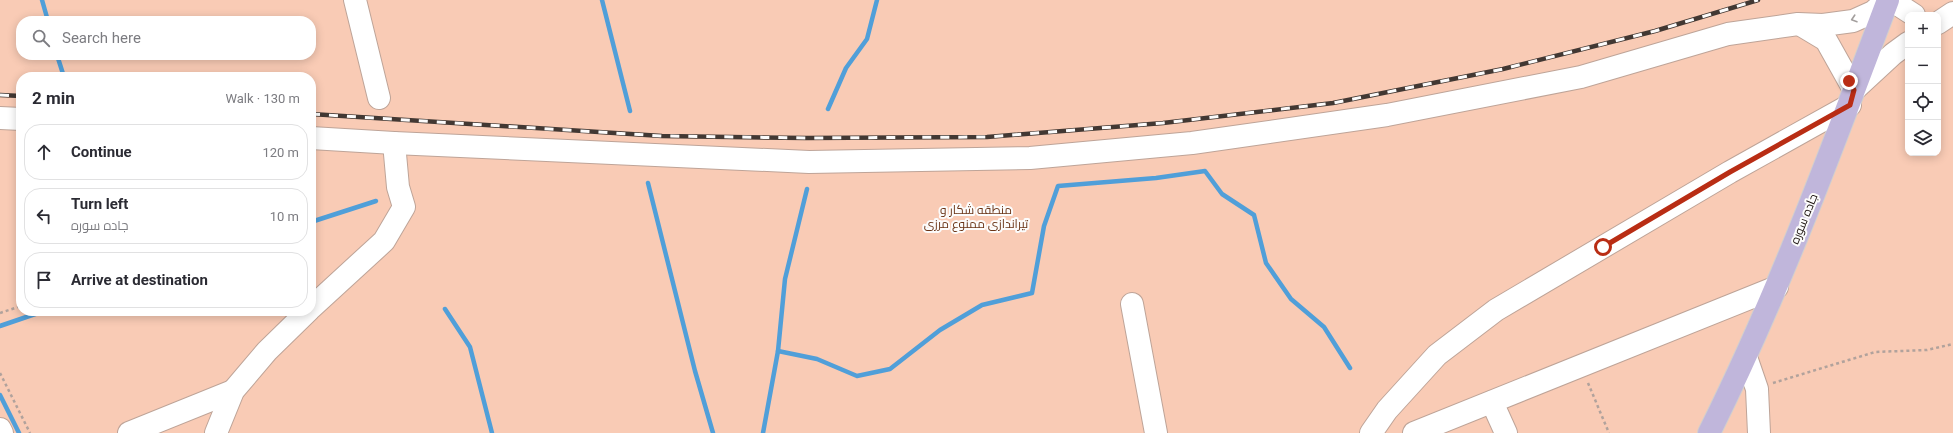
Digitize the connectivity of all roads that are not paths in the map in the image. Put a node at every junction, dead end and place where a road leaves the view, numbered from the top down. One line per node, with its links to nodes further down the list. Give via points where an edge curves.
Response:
1 (355, 0): 9 (street)
2 (1889, 0): 3 (street); 7 (street, one-way to 7, via 1873,12 1853,21 1823,25); 10 (main road, جاده سوره)
3 (1909, 12)
4 (1953, 12): 5 (street); 6 (street)
5 (1941, 14)
6 (1941, 21)
7 (1798, 24): 10 (street, via 1826,40); 14 (street, via 1728,34 1581,77 1386,115 1192,143 1030,158 809,162)
8 (1905, 45): 10 (street, via 1892,54)
9 (379, 98)
10 (1852, 98): 15 (main road, جاده سوره); 22 (street, via 1496,310 1437,355)
11 (0, 118): 12 (street)
12 (16, 119)
13 (316, 138): 14 (street)
14 (394, 144): 16 (street, via 398,186 404,207 384,242)
15 (1777, 287): 19 (main road, جاده سوره); 21 (street)
16 (316, 303)
17 (1132, 304): 27 (street)
18 (303, 316): 20 (street, via 267,351)
19 (1746, 357): 31 (main road, جاده سوره); 32 (street, via 1757,389)
20 (233, 391): 25 (street); 26 (street)
21 (1492, 402): 29 (street); 30 (street)
22 (1388, 410): 28 (street); 29 (street)
23 (0, 428): 24 (street)
24 (2, 433)
25 (129, 433)
26 (216, 433)
27 (1156, 433)
28 (1371, 433)
29 (1413, 433)
30 (1506, 433)
31 (1709, 433)
32 (1759, 433)

